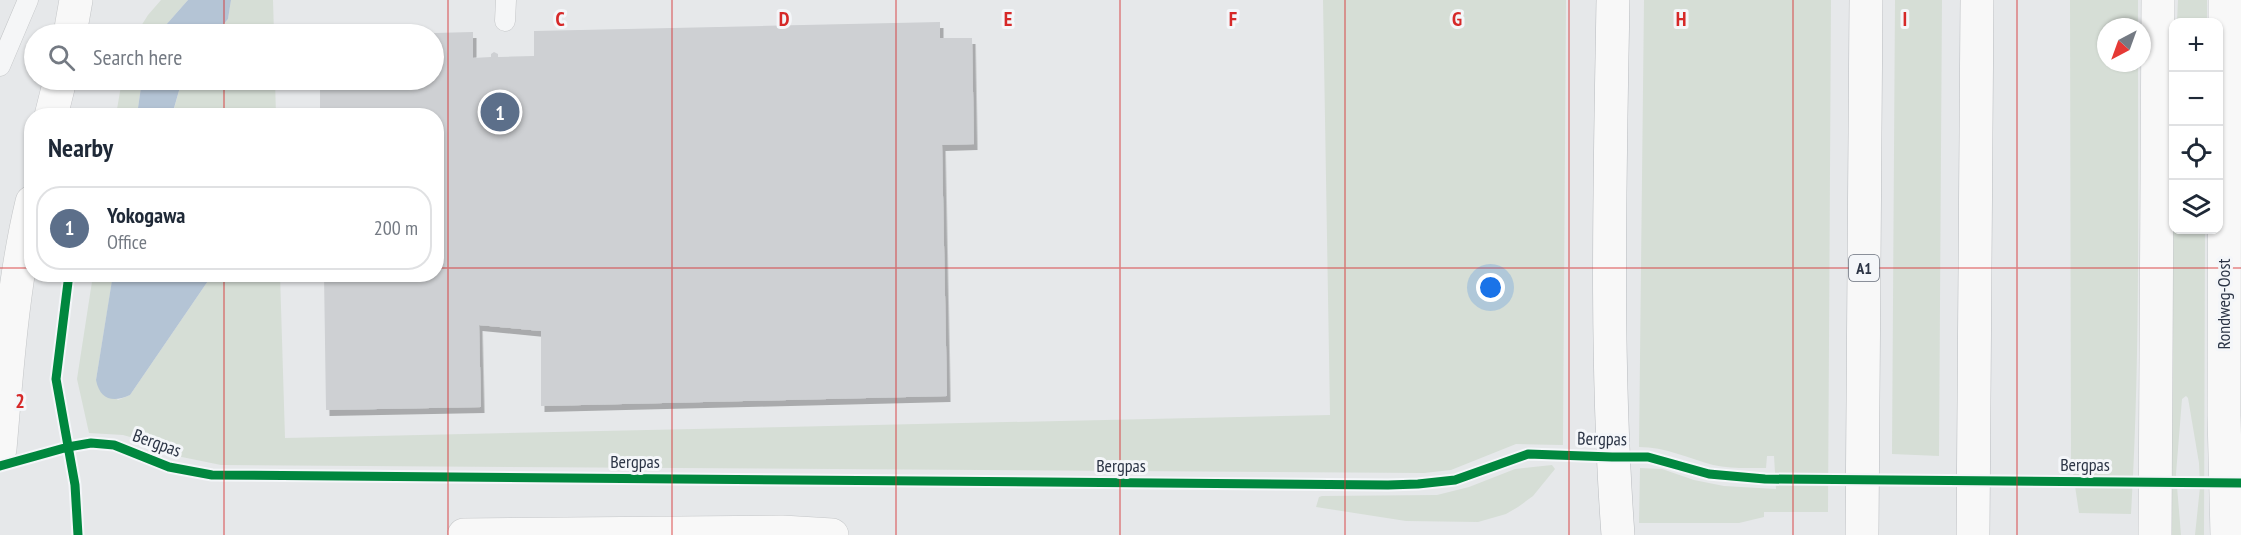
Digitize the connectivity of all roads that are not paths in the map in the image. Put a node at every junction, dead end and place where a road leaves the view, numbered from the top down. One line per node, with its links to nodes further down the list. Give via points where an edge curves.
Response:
1 (28, 0): 9 (lane)
2 (506, 0): 8 (lane)
3 (1613, 0): 17 (main road, via 1611,404)
4 (1866, 0): 18 (main road, A1)
5 (1977, 0): 13 (main road)
6 (2157, 0): 21 (main road)
7 (2225, 0): 22 (main road, Rondweg-Oost)
8 (505, 21)
9 (0, 66)
10 (58, 90): 11 (main road)
11 (53, 108)
12 (24, 241): 14 (main road)
13 (1976, 313): 19 (main road); 20 (main road)
14 (0, 449)
15 (464, 535): 16 (main road)
16 (832, 535)
17 (1618, 535)
18 (1862, 535)
19 (1973, 535)
20 (1994, 535)
21 (2155, 535)
22 (2227, 535)

